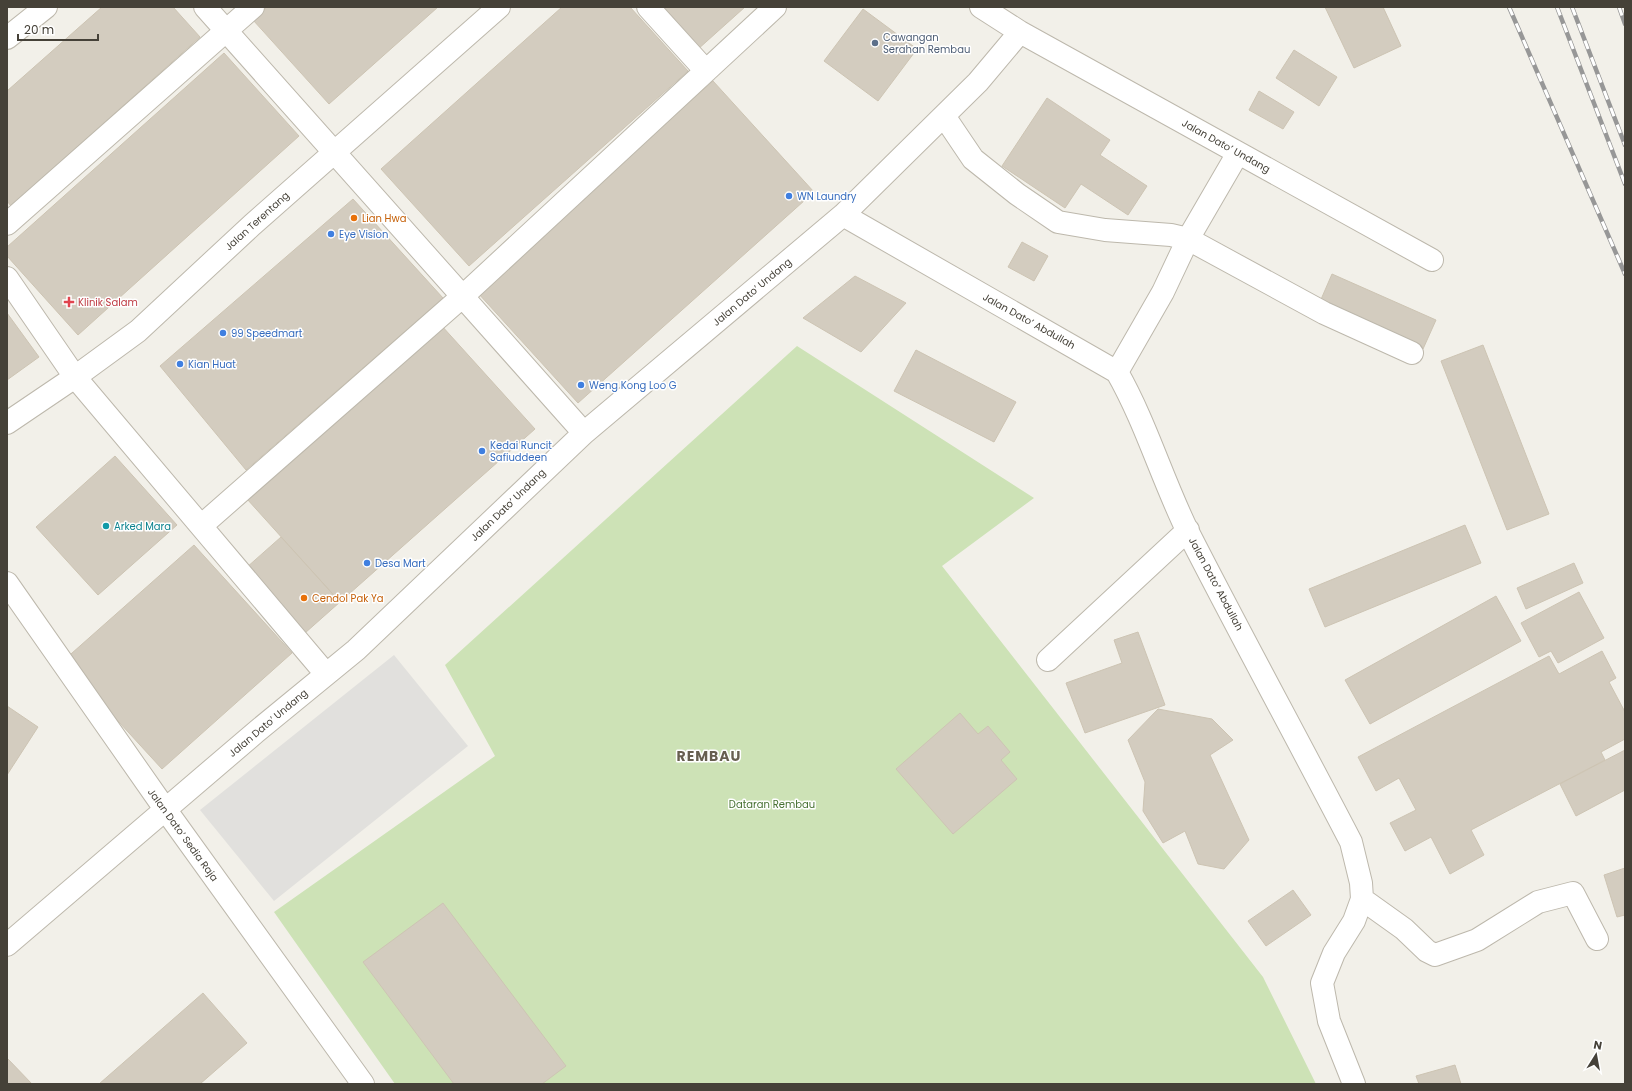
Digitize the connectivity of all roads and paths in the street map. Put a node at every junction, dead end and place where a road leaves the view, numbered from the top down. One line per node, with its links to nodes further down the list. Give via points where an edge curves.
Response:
1 (46, 7): 10 (street)
2 (205, 7): 8 (street)
3 (253, 7): 8 (street)
4 (499, 7): 13 (street, Jalan Terentang)
5 (648, 7): 11 (street)
6 (774, 7): 11 (street)
7 (981, 7): 9 (street, Jalan Dato’ Undang)
8 (226, 31): 13 (street); 16 (street)
9 (1020, 32): 12 (street, Jalan Dato’ Undang, via 978,82); 14 (street, Jalan Dato’ Undang)
10 (7, 38)
11 (706, 71): 20 (street)
12 (944, 116): 15 (street, Jalan Dato’ Undang); 17 (street, via 973,159 1058,222)
13 (334, 153): 20 (street); 23 (street, Jalan Terentang, via 138,331)
14 (1238, 153): 17 (street); 18 (street, Jalan Dato’ Undang)
15 (843, 215): 22 (street, Jalan Dato’ Abdullah); 25 (street, Jalan Dato’ Undang)
16 (7, 224)
17 (1188, 239): 21 (street, via 1324,313); 22 (street, via 1163,292)
18 (1432, 260)
19 (7, 278): 23 (street)
20 (462, 296): 25 (street); 26 (street)
21 (1412, 353)
22 (1117, 372): 27 (street, Jalan Dato’ Abdullah, via 1131,396 1155,458)
23 (75, 377): 24 (street, Jalan Terentang); 26 (street)
24 (7, 423)
25 (584, 433): 30 (street, Jalan Dato’ Undang, via 356,650)
26 (200, 526): 30 (street)
27 (1188, 530): 29 (street); 32 (street, Jalan Dato’ Abdullah, via 1351,842 1361,883)
28 (7, 583): 31 (street, Jalan Dato’ Sedia Raja)
29 (1048, 660)
30 (326, 674): 31 (street, Jalan Dato’ Undang)
31 (165, 809): 34 (street, Jalan Dato’ Undang); 35 (street, Jalan Dato’ Sedia Raja)
32 (1362, 899): 33 (street, via 1435,955 1477,940 1538,902 1573,893); 36 (street, Jalan Dato’ Abdullah, via 1354,921 1334,953 1322,983 1329,1021)
33 (1598, 939)
34 (7, 945)
35 (363, 1084)
36 (1354, 1084)

